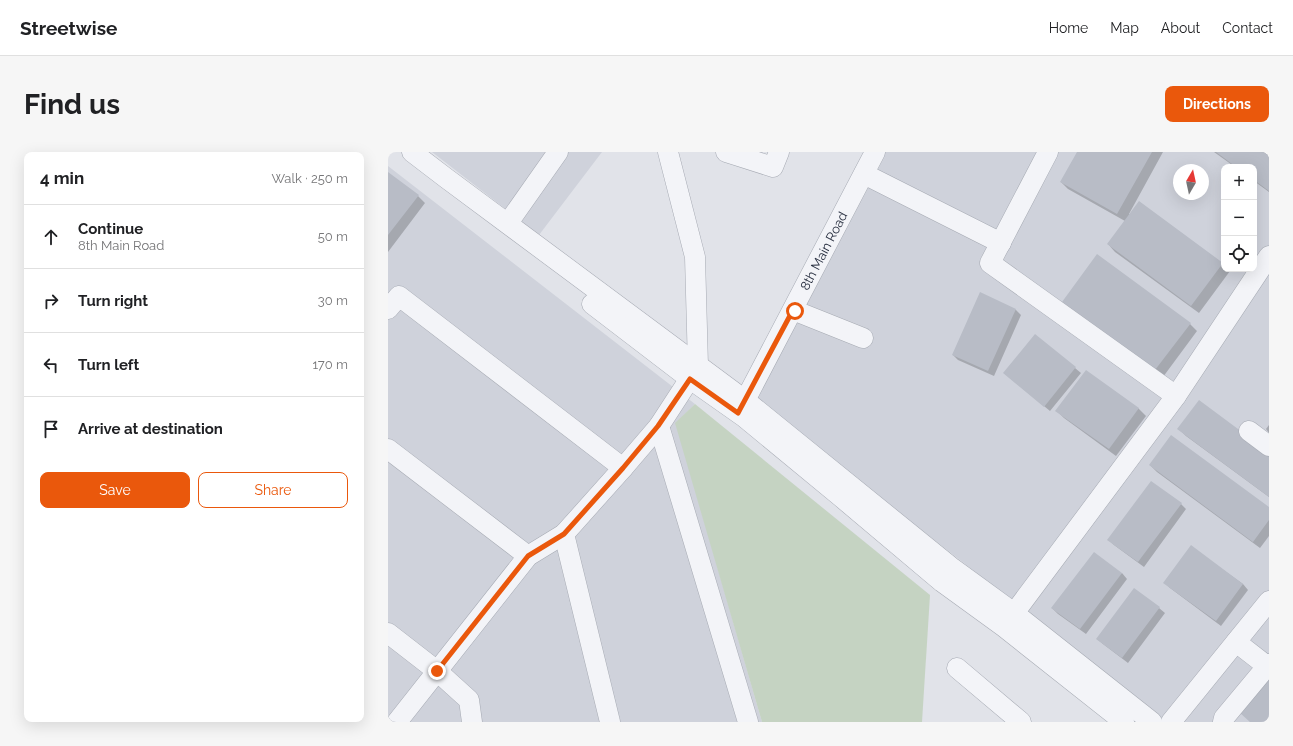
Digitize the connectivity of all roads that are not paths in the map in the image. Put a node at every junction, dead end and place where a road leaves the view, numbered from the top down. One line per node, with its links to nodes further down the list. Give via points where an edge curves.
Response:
1 (396, 152): 16 (street)
2 (412, 152): 10 (street)
3 (558, 152): 10 (street)
4 (668, 152): 16 (street, via 695,257)
5 (726, 152): 6 (street, via 773,167)
6 (779, 152)
7 (875, 152): 9 (street, 8th Main Road)
8 (1048, 152): 11 (street)
9 (864, 174): 11 (street); 14 (street, 8th Main Road)
10 (508, 223): 16 (street)
11 (1001, 243): 17 (street, via 990,263)
12 (1269, 256): 17 (street)
13 (388, 309): 23 (street, via 399,296)
14 (793, 310): 15 (street); 18 (street, 8th Main Road)
15 (863, 338)
16 (694, 372): 18 (street); 19 (street)
17 (1176, 396): 27 (street)
18 (742, 407): 27 (street, via 846,491 951,567)
19 (658, 426): 23 (street); 36 (street)
20 (1249, 431): 21 (street)
21 (1269, 446)
22 (388, 449): 25 (street)
23 (623, 468): 24 (street)
24 (564, 534): 25 (street); 35 (street)
25 (528, 556): 32 (street)
26 (1269, 601): 29 (street)
27 (1009, 620): 38 (street); 39 (street)
28 (388, 632): 32 (street)
29 (1236, 642): 30 (street); 40 (street)
30 (1268, 665): 41 (street)
31 (957, 668): 37 (street)
32 (437, 671): 33 (street); 34 (street, via 469,700)
33 (397, 722)
34 (472, 722)
35 (610, 722)
36 (748, 722)
37 (1021, 722)
38 (1124, 722)
39 (1152, 722)
40 (1171, 722)
41 (1223, 722)

